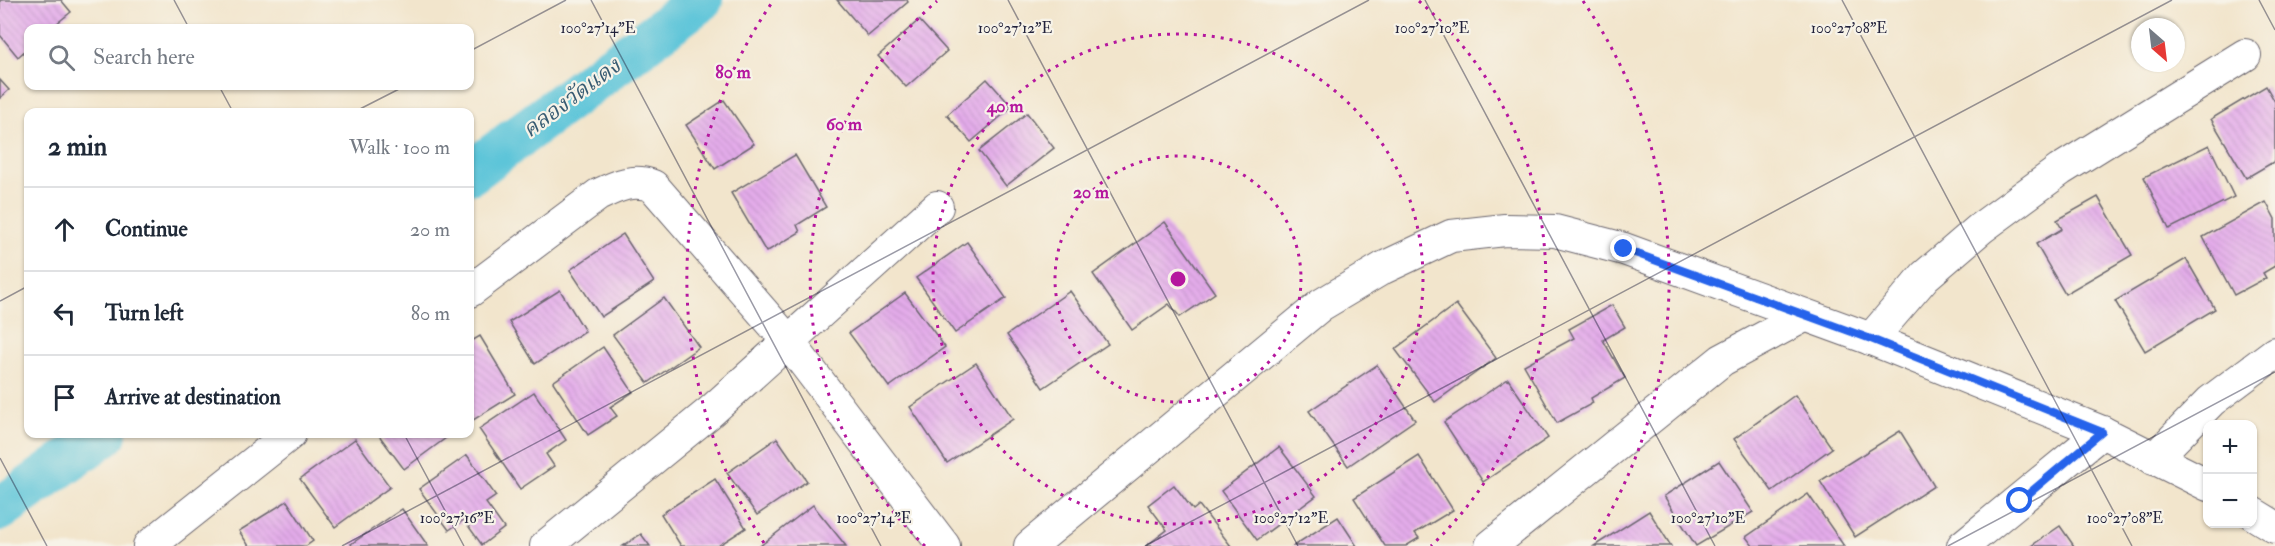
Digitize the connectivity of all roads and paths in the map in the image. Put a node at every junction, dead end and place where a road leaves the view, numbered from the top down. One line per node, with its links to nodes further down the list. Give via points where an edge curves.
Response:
1 (2245, 55): 5 (street, via 2060,170 1981,228 1925,276)
2 (937, 207): 6 (street)
3 (474, 288): 6 (street, via 598,195 620,185 643,182 653,186)
4 (1804, 316): 5 (street); 17 (street, via 1624,249 1555,231 1505,230 1451,236 1383,268 1321,305); 18 (street, via 1722,360)
5 (1871, 339): 8 (street)
6 (787, 340): 15 (street, via 709,413); 16 (street)
7 (2275, 353): 10 (street, via 2211,401)
8 (2102, 432): 10 (street); 19 (street)
9 (285, 438): 14 (street)
10 (2154, 459): 11 (street)
11 (2203, 483)
12 (2257, 516): 13 (street)
13 (2275, 527)
14 (149, 546)
15 (546, 546)
16 (944, 546)
17 (1030, 546)
18 (1491, 546)
19 (1964, 546)

